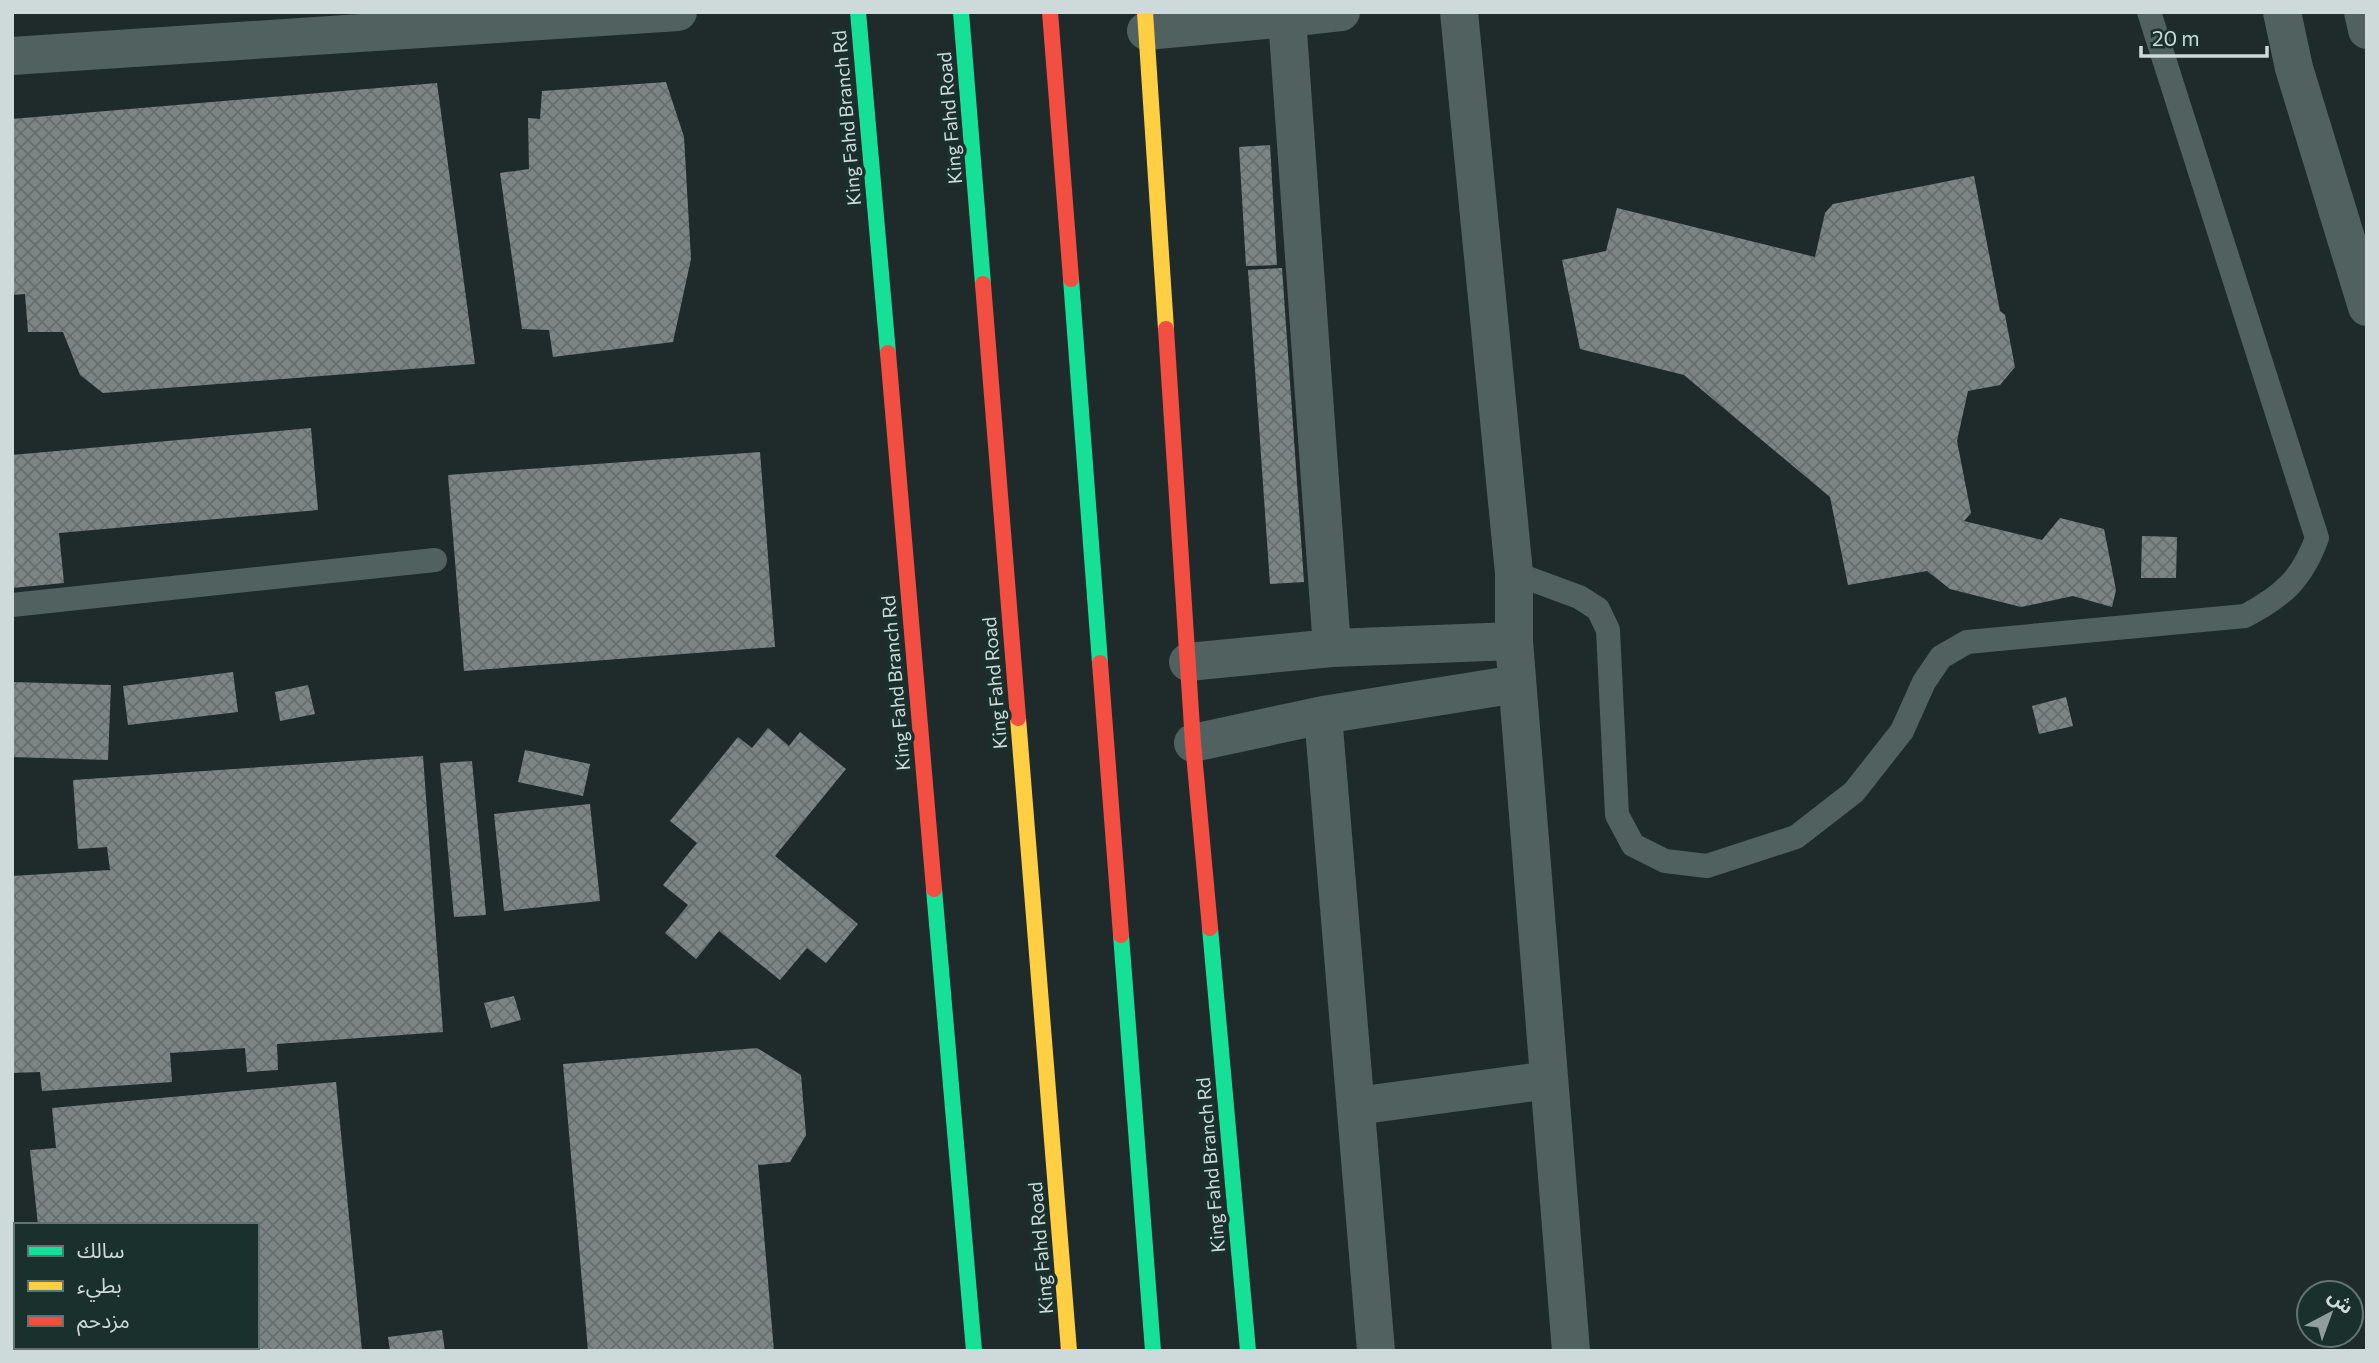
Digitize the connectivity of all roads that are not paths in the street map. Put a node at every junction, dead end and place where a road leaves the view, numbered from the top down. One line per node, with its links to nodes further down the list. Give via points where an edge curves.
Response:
1 (678, 12): 13 (street)
2 (858, 12): 26 (main road, King Fahd Branch Rd)
3 (961, 12): 27 (main road, King Fahd Road)
4 (1050, 12): 28 (main road)
5 (1341, 12): 10 (street)
6 (1459, 12): 16 (street)
7 (2149, 12): 16 (lane, via 2317,538 2307,565 2277,600 2245,616 1967,642 1941,657 1902,730 1854,792 1796,837 1707,866 1665,862 1633,845 1617,815 1608,630 1598,609 1579,597)
8 (2282, 12): 14 (street, via 2294,68)
9 (2362, 12): 12 (street)
10 (1287, 18): 11 (street); 19 (street)
11 (1145, 22): 20 (main road, King Fahd Branch Rd)
12 (2367, 30)
13 (12, 56)
14 (2367, 307)
15 (435, 560): 17 (lane)
16 (1514, 573): 18 (street)
17 (12, 605)
18 (1514, 641): 19 (street); 21 (street)
19 (1332, 648): 20 (street)
20 (1188, 662): 23 (main road, King Fahd Branch Rd)
21 (1517, 684): 22 (street); 24 (street)
22 (1323, 715): 23 (street); 25 (street)
23 (1193, 743): 29 (main road, King Fahd Branch Rd)
24 (1549, 1080): 25 (street); 31 (street)
25 (1356, 1107): 30 (street)
26 (974, 1351)
27 (1069, 1351)
28 (1153, 1351)
29 (1248, 1351)
30 (1376, 1351)
31 (1571, 1351)

